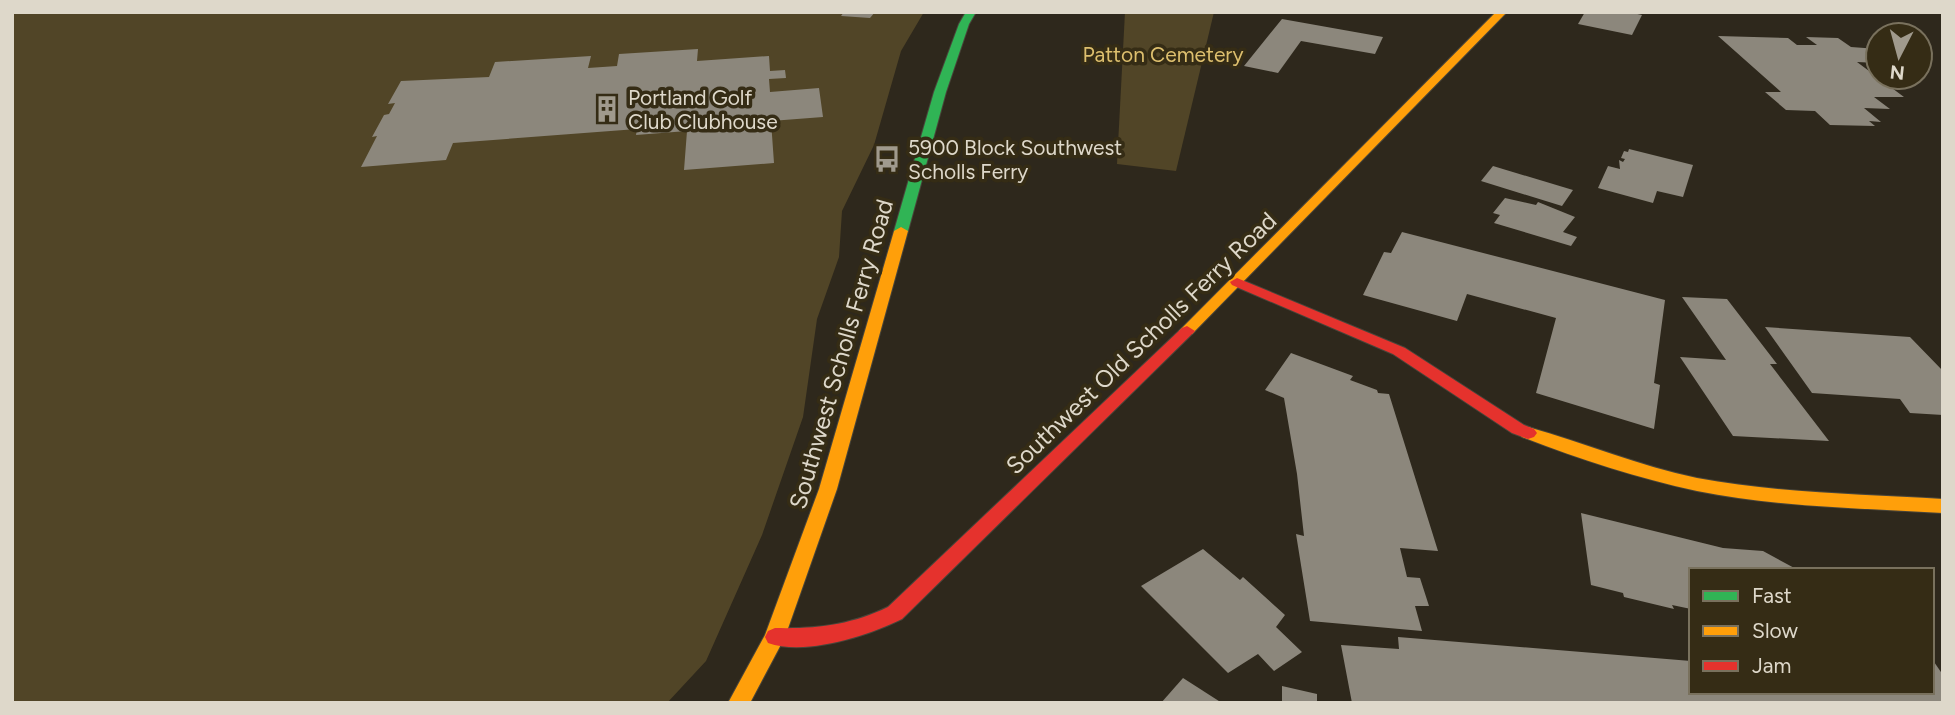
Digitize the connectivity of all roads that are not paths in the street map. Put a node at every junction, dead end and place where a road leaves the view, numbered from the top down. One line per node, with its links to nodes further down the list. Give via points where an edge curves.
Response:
1 (971, 12): 5 (street, Southwest Scholls Ferry Road, via 940,92 828,489)
2 (1502, 12): 3 (street, Southwest Old Scholls Ferry Road)
3 (1237, 282): 4 (street, via 1399,351 1518,429 1601,461 1754,493); 5 (street, Southwest Old Scholls Ferry Road, via 895,612 866,629 831,638)
4 (1943, 506)
5 (775, 637): 6 (street, Southwest Scholls Ferry Road)
6 (739, 703)

